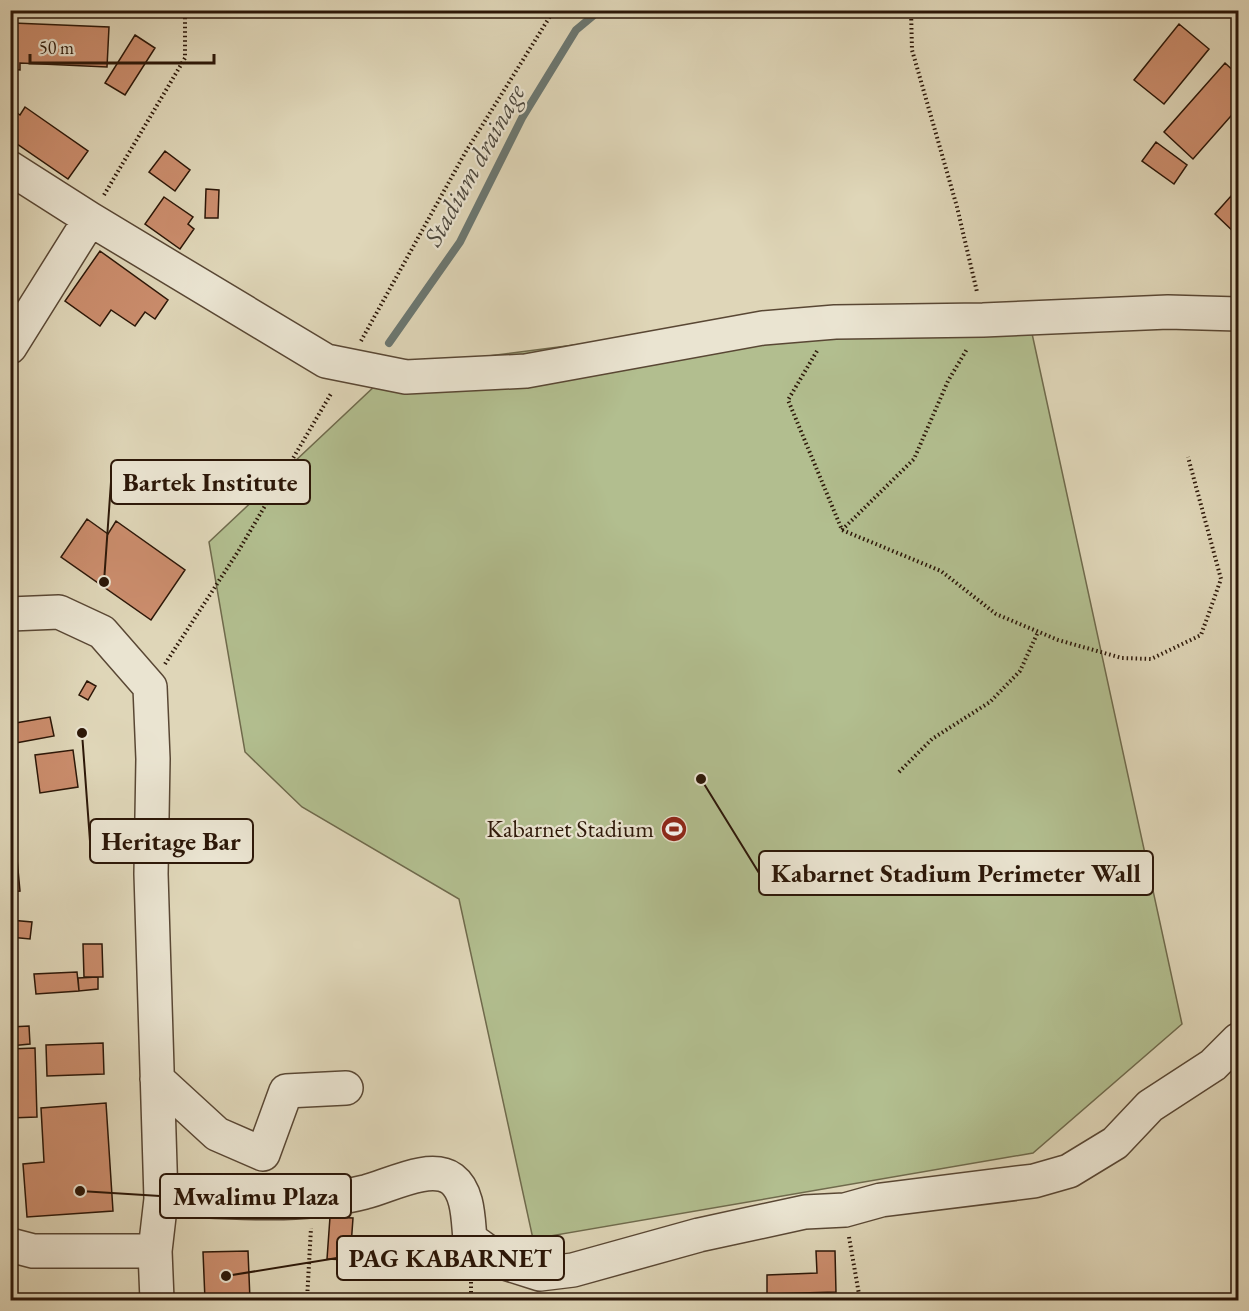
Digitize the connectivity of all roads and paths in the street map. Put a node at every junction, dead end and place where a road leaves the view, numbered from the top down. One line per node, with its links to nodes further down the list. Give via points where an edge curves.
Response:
1 (185, 10): 4 (path, via 185,58)
2 (911, 10): 6 (path, via 912,50 957,207)
3 (10, 168): 4 (street)
4 (90, 219): 7 (street, via 326,361 406,377 526,371 763,328); 8 (street)
5 (1239, 314): 6 (street, via 1168,312)
6 (983, 320): 7 (street); 10 (path, via 948,381 914,459)
7 (835, 322): 10 (path, via 788,400)
8 (10, 347)
9 (1188, 457): 12 (path, via 1221,579 1201,635 1151,659 1122,658)
10 (842, 530): 12 (path, via 941,571 996,614)
11 (10, 614): 15 (street, via 59,612 102,632 150,687)
12 (1038, 632): 13 (path, via 1020,671 990,702 932,739)
13 (899, 772)
14 (1239, 1040): 19 (street, via 1213,1065 1150,1106 1115,1143 1069,1171 1034,1181 881,1200)
15 (157, 1079): 16 (street, via 218,1134 263,1154 286,1091); 17 (street)
16 (346, 1088)
17 (161, 1199): 18 (street); 21 (street)
18 (310, 1201): 19 (street, via 367,1192 425,1174 451,1178 466,1204 470,1239 502,1262 540,1274 573,1270 699,1235 805,1212); 23 (path)
19 (845, 1210): 24 (path)
20 (10, 1245): 21 (street, via 33,1251)
21 (155, 1251): 22 (street)
22 (156, 1300)
23 (307, 1300)
24 (860, 1300)

